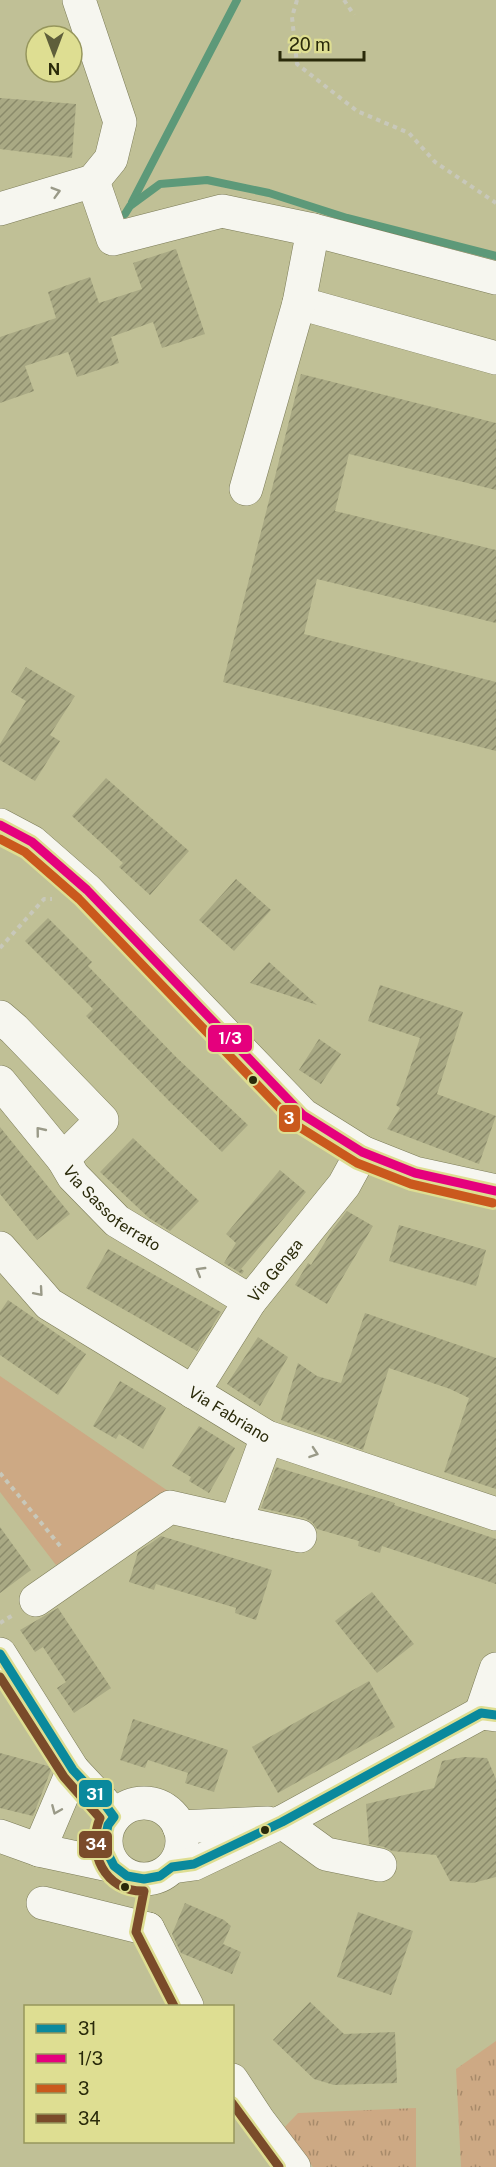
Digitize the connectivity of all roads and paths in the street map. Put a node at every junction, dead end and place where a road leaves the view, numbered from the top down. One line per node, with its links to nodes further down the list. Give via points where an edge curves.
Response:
1 (79, 0): 5 (street, via 120,122 111,159)
2 (297, 0): 6 (path, via 292,17 297,64 357,111 409,133 435,162)
3 (344, 0): 4 (path)
4 (354, 15)
5 (93, 182): 7 (street, one-way to 5); 8 (street, via 113,239 222,211)
6 (496, 203)
7 (0, 209)
8 (313, 230): 9 (street); 10 (street)
9 (496, 278)
10 (299, 303): 11 (street); 12 (street)
11 (496, 358)
12 (246, 489)
13 (0, 825): 18 (street, via 32,842 87,890 303,1115)
14 (58, 899): 15 (path, via 44,898)
15 (0, 948)
16 (0, 1017): 19 (street, via 102,1120)
17 (0, 1082): 19 (street, Via Sassoferrato, one-way to 17)
18 (362, 1152): 20 (street, via 416,1173); 22 (street, Via Genga, via 344,1185)
19 (63, 1159): 22 (street, Via Sassoferrato, one-way to 19, via 117,1221 73,1176)
20 (496, 1191)
21 (0, 1248): 23 (street, Via Fabriano, one-way to 23, via 49,1304)
22 (250, 1301): 23 (street, Via Genga)
23 (193, 1392): 24 (street, Via Fabriano)
24 (267, 1437): 26 (street, Via Fabriano, one-way to 26); 27 (street)
25 (0, 1473): 29 (path)
26 (496, 1514)
27 (236, 1522): 28 (street); 29 (street, via 170,1507)
28 (300, 1536)
29 (80, 1570): 30 (street)
30 (36, 1600)
31 (0, 1654): 34 (street)
32 (496, 1669): 33 (street)
33 (488, 1714): 35 (street)
34 (73, 1770): 37 (street); 39 (street, one-way to 39)
35 (294, 1816): 36 (street); 40 (street, via 326,1854); 41 (street, via 195,1864)
36 (179, 1827): 37 (street, via 171,1814 144,1803); 41 (street, via 181,1848)
37 (116, 1831): 39 (street); 41 (street, via 128,1876 144,1879)
38 (0, 1836): 39 (street)
39 (39, 1850)
40 (380, 1864)
41 (166, 1871): 43 (street)
42 (43, 1903): 43 (street)
43 (148, 1929): 44 (street)
44 (186, 2005)
45 (234, 2083): 46 (street)
46 (294, 2167)

